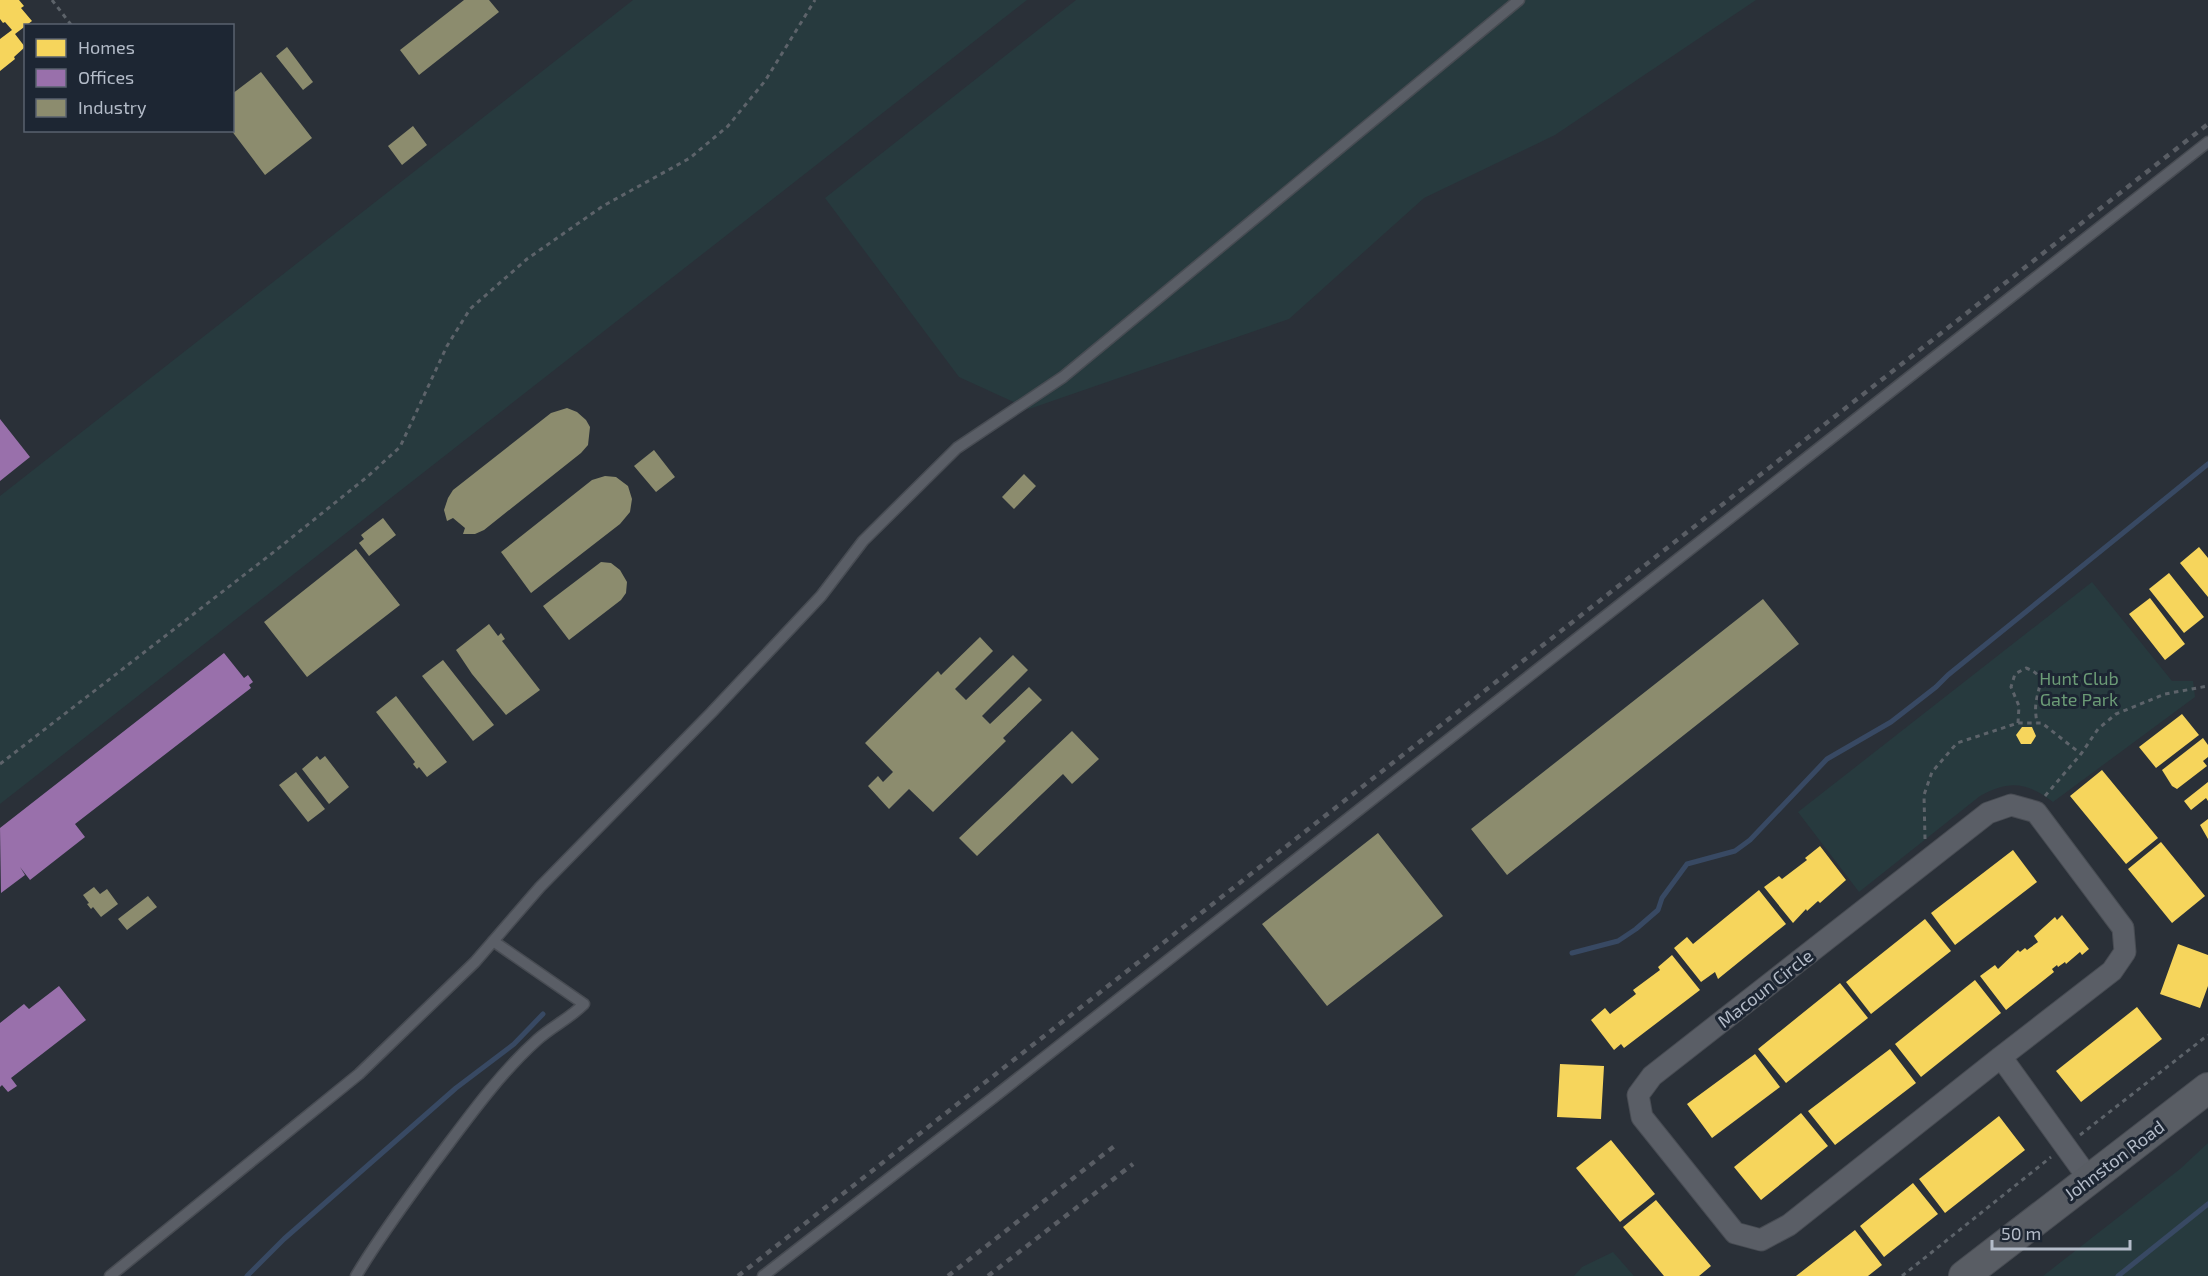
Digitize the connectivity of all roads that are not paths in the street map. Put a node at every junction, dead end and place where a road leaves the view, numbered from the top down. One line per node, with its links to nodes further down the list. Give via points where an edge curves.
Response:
1 (1519, 0): 3 (lane, via 1063,377 957,448 863,541 821,596 540,887)
2 (2208, 142): 9 (lane)
3 (493, 941): 7 (lane, via 359,1074); 8 (lane, via 584,1005 538,1039 505,1073 416,1188)
4 (2001, 1057): 4 (street, Macoun Circle, via 2112,971 2125,952 2123,928 2036,812 2011,805 1988,813 1928,858 1652,1076 1638,1095 1642,1117 1735,1233 1761,1240 1789,1225); 6 (street)
5 (2208, 1088): 6 (street, Johnston Road)
6 (2089, 1179): 10 (street, Johnston Road)
7 (110, 1276)
8 (356, 1276)
9 (763, 1276)
10 (1964, 1276)

